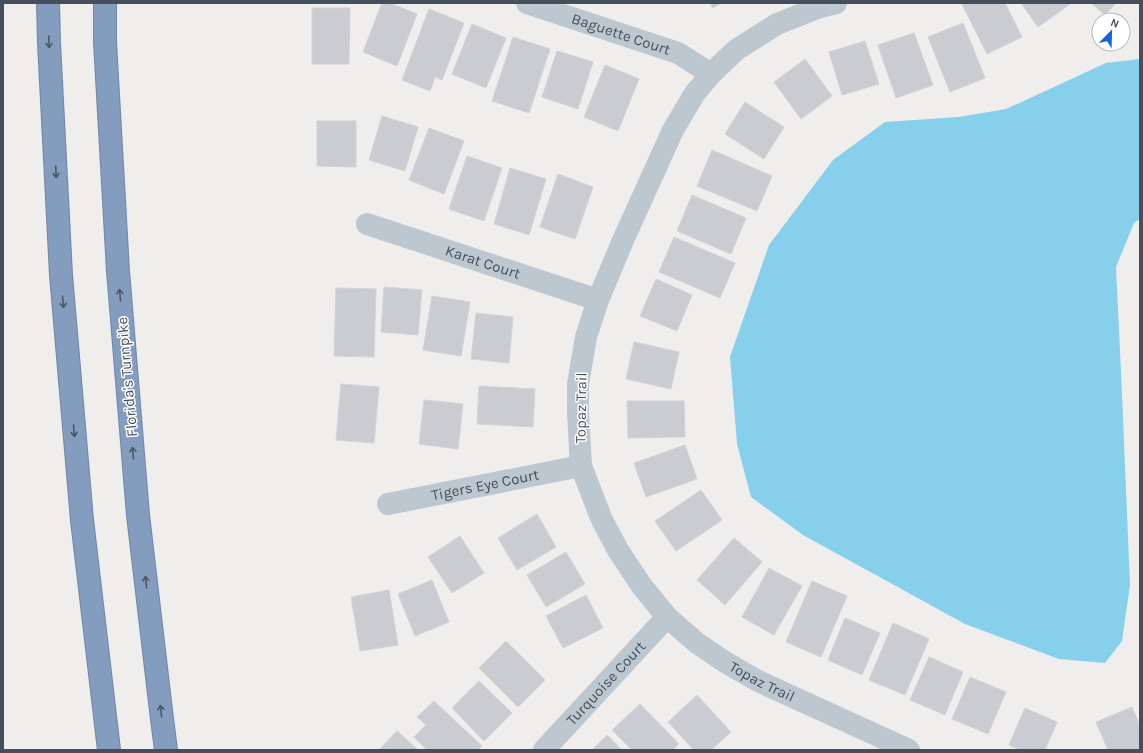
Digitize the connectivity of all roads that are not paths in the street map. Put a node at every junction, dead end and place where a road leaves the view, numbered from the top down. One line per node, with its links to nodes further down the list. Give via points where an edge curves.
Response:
1 (48, 3): 11 (highway, one-way to 11, via 61,275 82,520)
2 (105, 3): 12 (highway, Florida's Turnpike, one-way to 2, via 138,515 118,271)
3 (528, 3): 5 (street, Baguette Court, via 678,53)
4 (836, 3): 5 (street, Topaz Trail, via 777,24 736,50)
5 (711, 74): 7 (street, Topaz Trail, via 673,130)
6 (367, 224): 7 (street, Karat Court)
7 (598, 300): 8 (street, Topaz Trail, via 586,337 578,384)
8 (581, 466): 9 (street, Tigers Eye Court); 10 (street, Topaz Trail, via 602,520 618,550 641,585)
9 (388, 504)
10 (667, 617): 13 (street, Turquoise Court); 14 (street, Topaz Trail, via 696,643 758,681)
11 (108, 750)
12 (166, 750)
13 (544, 750)
14 (909, 750)

